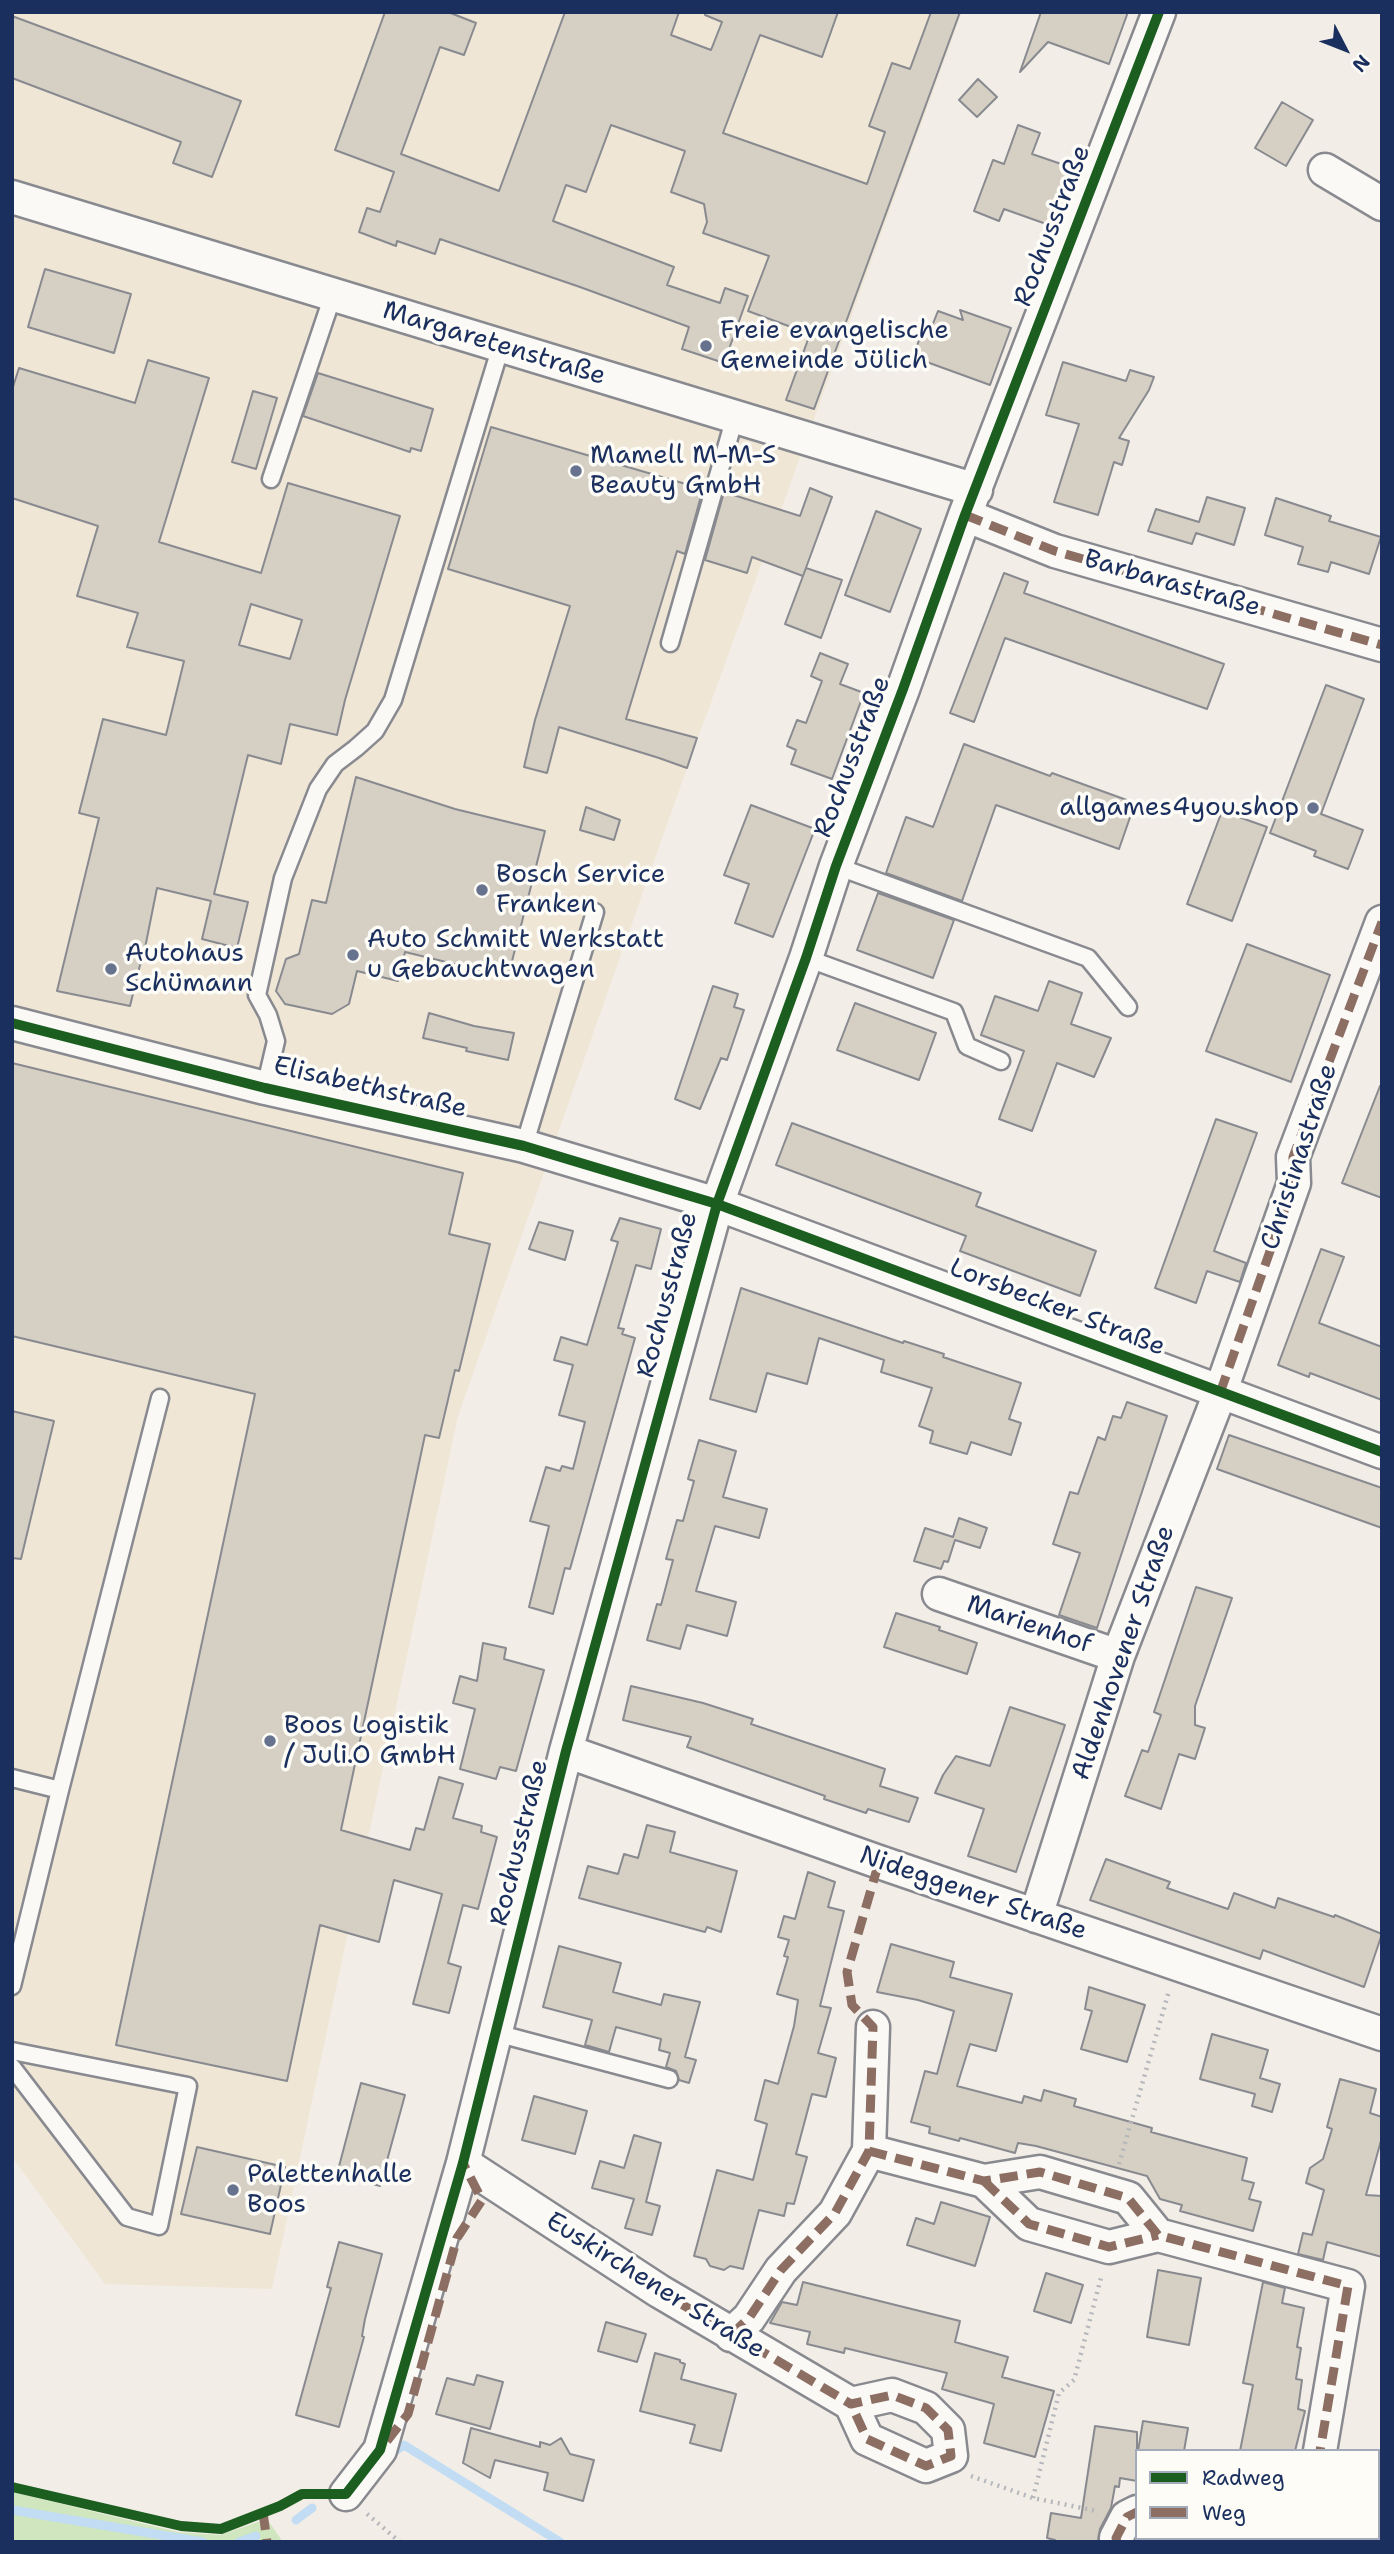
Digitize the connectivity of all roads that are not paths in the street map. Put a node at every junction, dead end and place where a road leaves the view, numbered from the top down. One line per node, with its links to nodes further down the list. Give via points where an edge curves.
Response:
1 (1159, 12): 9 (street, Rochusstraße)
2 (1325, 170): 4 (street)
3 (12, 197): 5 (street, Margaretenstraße)
4 (1382, 204)
5 (333, 295): 6 (street, Margaretenstraße); 8 (lane)
6 (501, 346): 7 (street, Margaretenstraße); 19 (lane, via 393,700 375,731 335,764 318,789 283,878 257,995 276,1041)
7 (735, 417): 9 (street, Margaretenstraße); 10 (lane)
8 (271, 479)
9 (970, 502): 11 (street, Barbarastraße, via 1055,551); 12 (street, Rochusstraße)
10 (670, 643)
11 (1382, 645)
12 (836, 866): 15 (street, Rochusstraße); 16 (lane, via 1088,958)
13 (595, 912): 20 (lane)
14 (1382, 922): 22 (street, Christinastraße, via 1293,1157 1294,1183)
15 (806, 958): 18 (lane, via 954,1012 967,1046); 21 (street, Rochusstraße)
16 (1128, 1007)
17 (12, 1023): 19 (street, Elisabethstraße)
18 (1001, 1061)
19 (265, 1088): 20 (street, Elisabethstraße)
20 (524, 1146): 21 (street, Elisabethstraße)
21 (717, 1204): 22 (street, Lorsbecker Straße); 27 (street, Rochusstraße)
22 (1220, 1393): 24 (street, Lorsbecker Straße); 26 (street, Aldenhovener Straße)
23 (160, 1398): 29 (lane)
24 (1382, 1452)
25 (939, 1594): 26 (street, Marienhof)
26 (1118, 1657): 30 (street, Aldenhovener Straße)
27 (566, 1751): 30 (street, Nideggener Straße); 33 (street, Rochusstraße)
28 (12, 1778): 29 (lane)
29 (60, 1790): 31 (lane)
30 (1035, 1916): 34 (street, Nideggener Straße)
31 (12, 1986)
32 (873, 2027): 38 (street)
33 (496, 2033): 37 (lane); 39 (street, Rochusstraße)
34 (1382, 2034)
35 (12, 2051): 36 (lane, via 188,2086 159,2226 127,2217)
36 (12, 2067)
37 (669, 2079)
38 (869, 2151): 40 (street); 42 (street, via 835,2213 781,2270 749,2318)
39 (463, 2163): 42 (street, Euskirchener Straße); 45 (street, Rochusstraße, via 380,2450)
40 (985, 2181): 41 (street, via 1040,2172 1111,2192 1128,2198); 41 (street, via 1029,2224 1110,2247)
41 (1158, 2235): 44 (street, via 1348,2286)
42 (731, 2335): 43 (street, Euskirchener Straße)
43 (851, 2404): 43 (street, via 867,2439 926,2466 951,2456 948,2430 926,2407 892,2395)
44 (1320, 2449)
45 (346, 2494)

